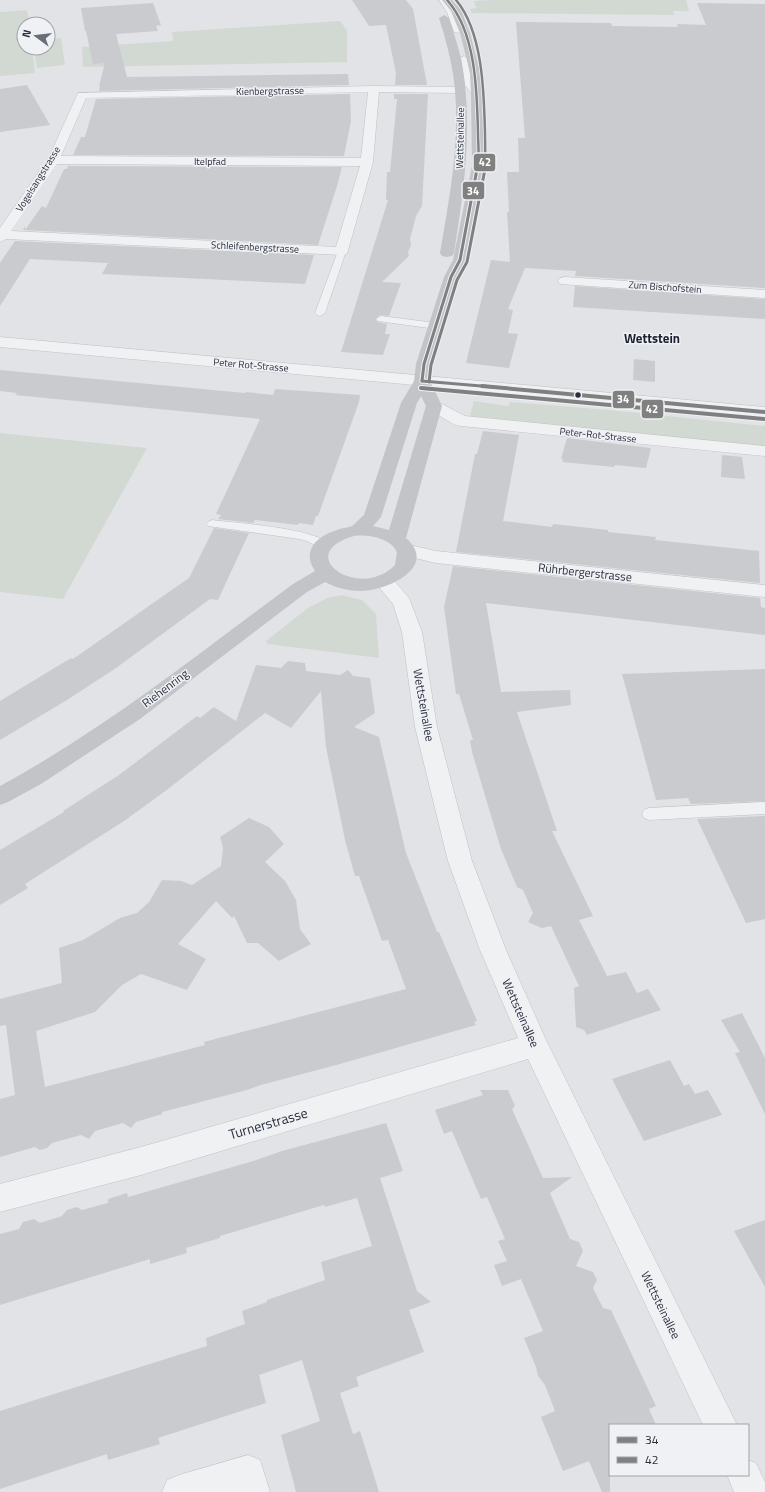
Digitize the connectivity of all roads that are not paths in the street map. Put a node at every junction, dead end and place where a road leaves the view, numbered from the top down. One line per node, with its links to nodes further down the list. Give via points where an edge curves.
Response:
1 (441, 0): 3 (lane, via 450,12); 5 (main road, Wettsteinallee, via 439,4)
2 (447, 0): 8 (main road, Wettsteinallee, via 456,10 465,33 475,72)
3 (457, 32)
4 (464, 58): 5 (lane)
5 (464, 87): 6 (street, Kienbergstrasse); 8 (lane); 13 (main road, Wettsteinallee, via 460,165 446,257)
6 (374, 90): 7 (street, Kienbergstrasse); 10 (street)
7 (82, 95): 9 (street, Vogelsangstrasse)
8 (477, 95): 13 (main road, Wettsteinallee, via 478,166 460,260)
9 (52, 160): 10 (street, Itelpfad); 11 (street, Vogelsangstrasse)
10 (367, 162): 12 (street)
11 (1, 237): 12 (street, Schleifenbergstrasse)
12 (342, 251): 16 (lane)
13 (451, 277): 18 (main road, Wettsteinallee)
14 (565, 281): 15 (street, Zum Bischofstein)
15 (765, 294)
16 (320, 313)
17 (381, 319): 18 (lane)
18 (436, 326): 20 (main road, Wettsteinallee, via 424,364)
19 (0, 342): 20 (street, Peter Rot-Strasse)
20 (422, 381): 21 (main road); 22 (street, Peter Rot-Strasse); 25 (main road, Wettsteinallee, via 409,403 372,516)
21 (434, 406): 23 (street, Peter-Rot-Strasse, via 462,421); 26 (main road)
22 (765, 412)
23 (765, 451)
24 (212, 524): 27 (lane, via 299,535)
25 (358, 530): 26 (main road, via 384,533); 27 (main road, via 348,531)
26 (400, 544): 29 (main road, via 407,558 404,567); 30 (street, Rührbergerstrasse, via 436,557)
27 (323, 545): 28 (main road, via 319,554 320,565)
28 (326, 573): 29 (main road, via 354,584 366,585); 31 (main road, Riehenring, via 300,588 132,714 33,778)
29 (384, 581): 34 (street, Wettsteinallee, via 402,602 412,632 426,727 460,861 493,950)
30 (765, 591)
31 (0, 796)
32 (765, 808): 33 (lane)
33 (649, 814)
34 (535, 1045): 35 (street, Turnerstrasse, via 141,1161); 36 (street, Wettsteinallee)
35 (0, 1198)
36 (720, 1424)
37 (744, 1476): 40 (street)
38 (180, 1492): 39 (street, via 248,1472)
39 (253, 1492)
40 (752, 1492)

